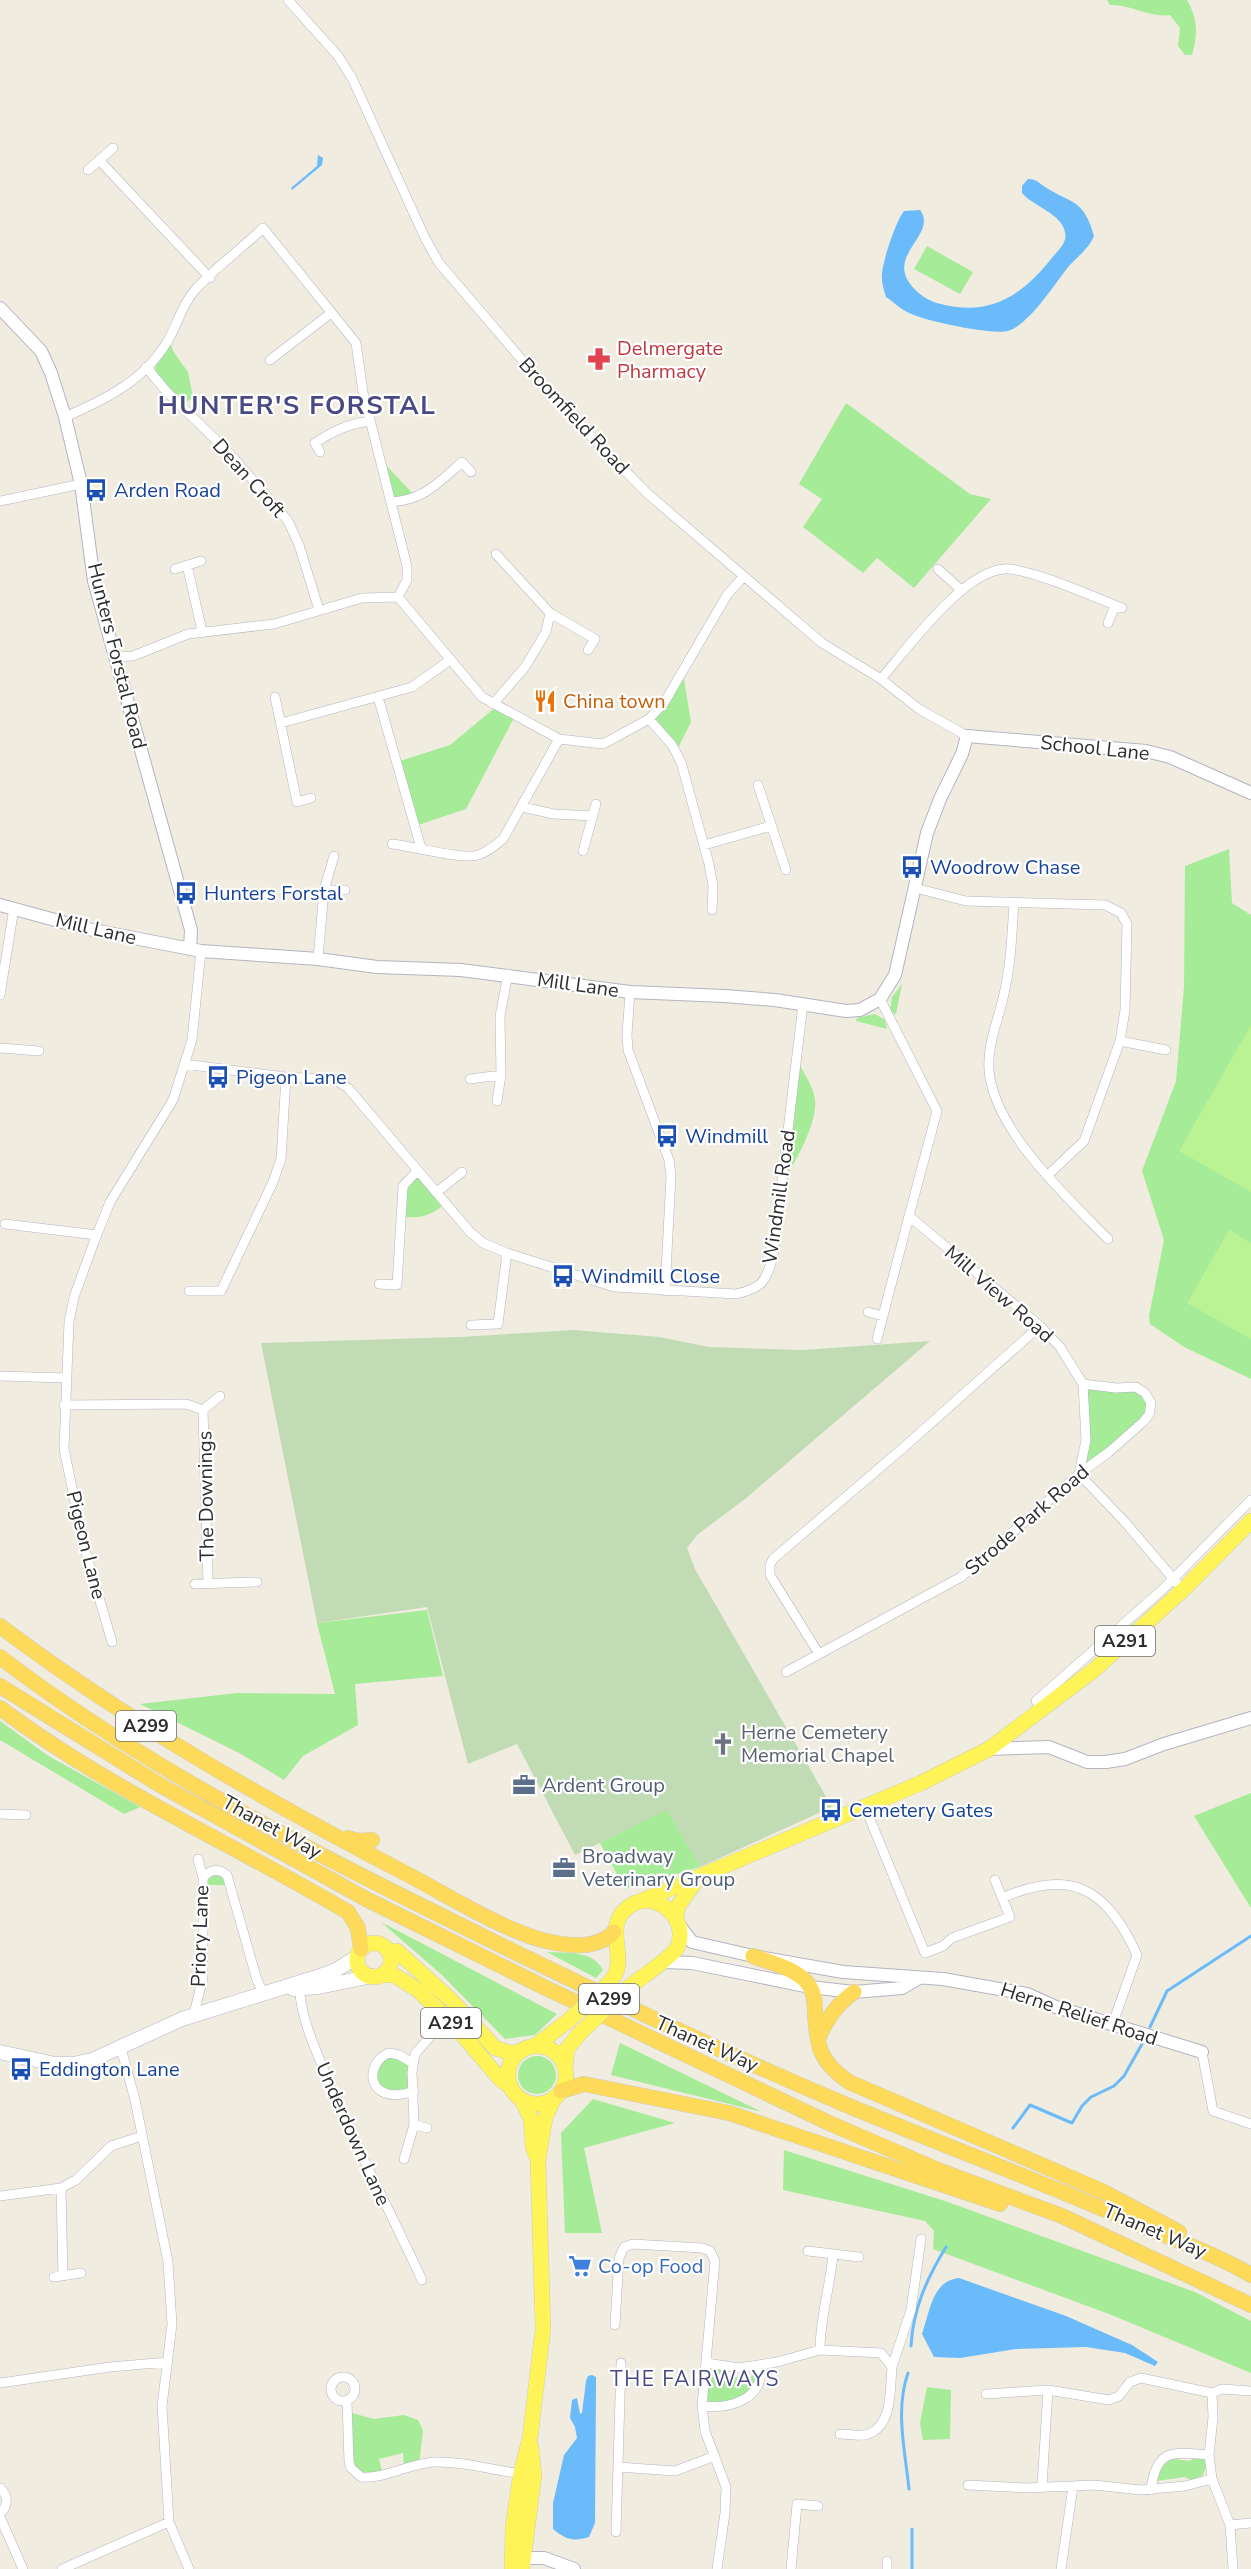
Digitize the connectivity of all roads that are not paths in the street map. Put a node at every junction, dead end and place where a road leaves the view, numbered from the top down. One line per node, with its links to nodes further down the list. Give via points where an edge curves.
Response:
1 (288, 0): 22 (street, Broomfield Road, via 332,48 352,78 425,238 449,277 600,447)
2 (113, 148): 3 (street)
3 (99, 160): 4 (street); 5 (street)
4 (88, 170)
5 (210, 278): 7 (street, via 262,228); 9 (street, via 194,291 166,344)
6 (0, 308): 10 (street, Hunters Forstal Road, via 41,351)
7 (331, 313): 8 (street); 11 (street, via 356,343)
8 (270, 360)
9 (146, 367): 10 (street, via 124,387); 25 (street, Dean Croft, via 288,521)
10 (65, 417): 14 (street, Hunters Forstal Road)
11 (370, 421): 12 (street, via 334,430 315,443); 16 (street)
12 (320, 452)
13 (471, 472): 16 (street, via 462,462 422,496)
14 (81, 484): 15 (street); 30 (street, Hunters Forstal Road, via 94,581)
15 (0, 501)
16 (391, 502): 24 (street, via 407,566 407,580)
17 (496, 554): 26 (street)
18 (201, 561): 19 (street)
19 (187, 565): 20 (street); 28 (street)
20 (175, 569)
21 (938, 569): 23 (street)
22 (744, 576): 32 (street, Broomfield Road, via 822,642); 36 (street, via 727,595 664,703)
23 (960, 590): 27 (street, via 979,576 1008,569 1118,607); 32 (street)
24 (398, 597): 25 (street, via 362,598); 31 (street)
25 (319, 610): 28 (street, via 274,624)
26 (550, 613): 29 (street, via 595,639); 35 (street, via 546,632 525,667)
27 (1108, 623)
28 (202, 631): 30 (street, via 164,641 133,656)
29 (588, 650)
30 (115, 657): 60 (street, Hunters Forstal Road)
31 (450, 660): 34 (street, via 412,687); 35 (street)
32 (881, 679): 38 (street, Broomfield Road, via 920,709)
33 (275, 697): 37 (street)
34 (378, 697): 37 (street); 49 (street)
35 (492, 704): 39 (street)
36 (649, 719): 39 (street, via 603,744); 48 (street, via 672,744 681,762)
37 (281, 723): 42 (street, via 297,802)
38 (967, 736): 41 (street, School Lane, via 1146,751 1170,757); 53 (street, via 927,833)
39 (559, 739): 44 (street)
40 (758, 785): 46 (street)
41 (1251, 793)
42 (310, 798)
43 (596, 804): 45 (street)
44 (522, 807): 45 (street); 49 (street, via 503,839 478,855)
45 (593, 816): 50 (street)
46 (771, 826): 48 (street); 52 (street)
47 (392, 844): 49 (street)
48 (704, 845): 59 (street, via 713,886)
49 (421, 848)
50 (583, 851)
51 (334, 856): 54 (street)
52 (786, 870)
53 (915, 888): 56 (street, via 966,901); 65 (street, via 895,975)
54 (324, 890): 55 (street); 61 (street)
55 (345, 890)
56 (1014, 903): 67 (street, via 1105,905 1121,913 1127,924 1125,1010); 78 (street, via 1010,960 989,1070 1014,1135)
57 (0, 905): 58 (street, Mill Lane)
58 (14, 908): 60 (street, Mill Lane, via 88,929); 64 (street)
59 (712, 910)
60 (196, 950): 61 (street, Mill Lane); 71 (street, Pigeon Lane, via 195,1021)
61 (318, 959): 62 (street, Mill Lane, via 377,967)
62 (507, 974): 63 (street, Mill Lane); 72 (street, via 500,1016)
63 (630, 992): 66 (street, Mill Lane); 87 (street, via 628,1050 669,1160 671,1176)
64 (0, 995)
65 (880, 999): 66 (street, Mill Lane, via 860,1010 846,1011); 80 (street, via 937,1111)
66 (803, 1004): 87 (street, Windmill Road, via 773,1256 767,1276 750,1291 736,1294)
67 (1120, 1041): 69 (street); 78 (street, via 1084,1141)
68 (0, 1047): 70 (street)
69 (1166, 1050)
70 (39, 1051)
71 (184, 1064): 73 (street, Windmill Road); 82 (street, Pigeon Lane, via 173,1100 110,1202)
72 (501, 1075): 74 (street); 75 (street)
73 (286, 1077): 76 (street, Windmill Road, via 335,1080 348,1088); 86 (street, via 281,1159 273,1182 221,1290)
74 (470, 1079)
75 (497, 1101)
76 (417, 1171): 79 (street, Windmill Road); 85 (street, via 403,1186 397,1285)
77 (462, 1172): 79 (street)
78 (1047, 1176): 83 (street)
79 (437, 1192): 84 (street, Windmill Road, via 470,1232 483,1243)
80 (909, 1216): 89 (street); 91 (street, Mill View Road)
81 (5, 1224): 82 (street)
82 (96, 1235): 94 (street, Pigeon Lane, via 74,1297)
83 (1108, 1239)
84 (507, 1253): 87 (street, Windmill Road, via 614,1287); 90 (street, via 498,1324)
85 (379, 1284)
86 (189, 1291)
87 (665, 1291)
88 (868, 1312): 89 (street)
89 (883, 1316): 92 (street)
90 (471, 1324)
91 (1040, 1326): 95 (street, Mill View Road, via 1060,1347); 108 (street, via 772,1559 770,1575)
92 (877, 1339)
93 (0, 1376): 94 (street)
94 (66, 1378): 97 (street, Pigeon Lane)
95 (1083, 1384): 99 (street, Mill View Road, via 1086,1440); 99 (street, Strode Park Road, via 1136,1387 1151,1403 1143,1422)
96 (220, 1396): 98 (street, The Downings)
97 (64, 1405): 98 (street, The Downings, via 186,1404); 107 (street, Pigeon Lane, via 68,1474)
98 (203, 1410): 103 (street, The Downings)
99 (1079, 1474): 105 (street); 108 (street, Strode Park Road, via 961,1577)
100 (1251, 1500): 105 (street)
101 (1251, 1521): 105 (main road, A291)
102 (257, 1582): 103 (street, The Downings)
103 (208, 1583): 104 (street, The Downings)
104 (195, 1584)
105 (1178, 1585): 112 (street); 115 (main road, A291, via 1094,1670)
106 (0, 1626): 119 (highway, A299, via 178,1747)
107 (112, 1642)
108 (819, 1654): 110 (street, Strode Park Road)
109 (0, 1657): 167 (highway, Thanet Way / A299, via 62,1702 180,1776 351,1871 514,1953 639,2014 838,2101)
110 (786, 1672)
111 (0, 1686): 164 (highway, Thanet Way / A299, via 160,1785 376,1905 830,2123 938,2170 1062,2216)
112 (1036, 1701)
113 (0, 1708): 130 (highway, via 91,1768 348,1912 358,1928)
114 (1251, 1718): 115 (street, via 1106,1762 1088,1762 1049,1747)
115 (989, 1749): 116 (main road, A291)
116 (865, 1807): 123 (main road, A291); 125 (street, via 925,1953 944,1946 952,1938 1010,1917)
117 (0, 1814): 118 (street)
118 (26, 1815)
119 (319, 1828): 120 (highway, via 358,1841); 128 (highway, A299, via 523,1933 548,1941 587,1945 602,1942)
120 (372, 1840)
121 (198, 1859): 122 (street, Priory Lane)
122 (202, 1878): 138 (street, via 217,1870 227,1875); 139 (street, Priory Lane, via 203,1977)
123 (698, 1878): 126 (main road, A291); 127 (main road, via 678,1906)
124 (995, 1880): 125 (street)
125 (1002, 1898): 141 (street, via 1028,1887 1052,1885 1078,1886 1098,1897 1130,1939 1137,1955)
126 (641, 1901): 127 (main road, via 660,1903); 128 (main road, via 623,1911)
127 (677, 1920): 131 (street, Herne Relief Road, via 692,1942); 132 (main road, via 680,1938 676,1948)
128 (614, 1932): 143 (main road, bridge, via 618,1968 609,1983)
129 (388, 1951): 130 (main road, A291, via 375,1943); 133 (main road, via 389,1967); 146 (main road, A291, via 397,1951 495,2048 510,2054)
130 (359, 1953): 133 (main road, via 361,1970); 135 (main road, via 336,1970)
131 (753, 1956): 134 (street, Herne Relief Road, via 843,1972); 136 (highway, via 794,1973)
132 (659, 1964): 136 (street, Herne Relief Road, via 679,1961 708,1965); 149 (main road, bridge, via 579,2034 568,2047)
133 (376, 1976): 135 (main road); 140 (main road, A291, via 394,1975 410,1983)
134 (920, 1978): 137 (street, Herne Relief Road, via 902,1988); 141 (street, Herne Relief Road, via 1027,1994)
135 (299, 1986): 138 (main road); 169 (street, Underdown Lane, via 317,2053 369,2173)
136 (810, 1987): 137 (street, Herne Relief Road); 142 (highway, A299, via 815,2001)
137 (854, 1992): 142 (highway, via 829,2016)
138 (264, 1995): 139 (main road)
139 (194, 2014): 144 (main road)
140 (446, 2018): 148 (street, via 416,2050); 150 (main road, A291)
141 (1113, 2024): 147 (street, Herne Relief Road)
142 (817, 2043): 167 (highway, A299, via 827,2063 849,2082 1104,2192)
143 (535, 2046): 146 (main road); 149 (main road, via 556,2053)
144 (121, 2048): 145 (main road, via 92,2061 64,2064); 157 (street)
145 (0, 2052)
146 (519, 2052): 150 (main road, via 509,2068)
147 (1202, 2052): 154 (street, via 1213,2111)
148 (413, 2063): 151 (street); 151 (street, via 389,2053 376,2061 373,2070 379,2090 387,2094)
149 (565, 2066): 152 (main road)
150 (511, 2087): 153 (main road)
151 (414, 2091): 155 (street)
152 (558, 2094): 153 (main road, via 538,2104); 159 (main road, via 545,2118); 164 (highway, A299, via 584,2084 729,2114)
153 (522, 2100): 159 (main road, via 531,2120 532,2147)
154 (1251, 2124)
155 (414, 2125): 156 (street); 158 (street)
156 (427, 2128)
157 (142, 2136): 160 (street, via 111,2146 76,2180); 173 (street, via 172,2292)
158 (404, 2159)
159 (538, 2161): 189 (main road, via 543,2321)
160 (61, 2188): 161 (street); 168 (street, via 58,2276)
161 (0, 2196)
162 (921, 2239): 177 (street, via 911,2310)
163 (808, 2251): 165 (street)
164 (1142, 2253): 170 (highway, Thanet Way / A299)
165 (832, 2255): 166 (street); 172 (street)
166 (859, 2257)
167 (1245, 2271)
168 (81, 2272)
169 (422, 2280)
170 (1251, 2305)
171 (615, 2325): 175 (street, via 619,2258 624,2247 633,2244 710,2251 715,2261)
172 (820, 2350): 176 (street); 177 (street, via 881,2353)
173 (168, 2362): 178 (street); 198 (street, via 162,2406)
174 (621, 2363): 188 (street)
175 (707, 2363): 176 (street, via 739,2368); 184 (street)
176 (761, 2365): 184 (street, via 758,2383 743,2401 726,2407)
177 (892, 2367): 185 (street, via 888,2410 881,2424 868,2434)
178 (0, 2383)
179 (1048, 2390): 181 (street, via 1109,2400 1119,2396 1130,2382 1142,2379); 182 (street); 192 (street)
180 (1251, 2391): 181 (street, via 1222,2389)
181 (1212, 2393): 186 (street)
182 (986, 2394)
183 (347, 2401): 189 (street, via 349,2462 361,2477 433,2462 462,2462)
184 (702, 2406): 187 (street)
185 (840, 2434)
186 (1209, 2455): 190 (street); 195 (street, via 1180,2453 1164,2458 1157,2463)
187 (715, 2456): 188 (street, via 675,2471); 207 (street, via 726,2499)
188 (618, 2467): 201 (street)
189 (527, 2474): 202 (main road)
190 (1212, 2479): 195 (street); 200 (street)
191 (968, 2485): 192 (street)
192 (1042, 2486): 193 (street)
193 (1073, 2487): 195 (street); 209 (street)
194 (0, 2488): 197 (street, via 6,2498)
195 (1151, 2490)
196 (818, 2505): 208 (street, via 796,2504)
197 (0, 2515): 203 (street)
198 (169, 2522): 204 (street); 205 (street)
199 (1251, 2523): 200 (street)
200 (1230, 2525): 210 (street)
201 (616, 2532)
202 (516, 2565): 206 (street, via 544,2558)
203 (23, 2569)
204 (62, 2569)
205 (189, 2569)
206 (574, 2569)
207 (717, 2569)
208 (791, 2569)
209 (1061, 2569)
210 (1233, 2569)

